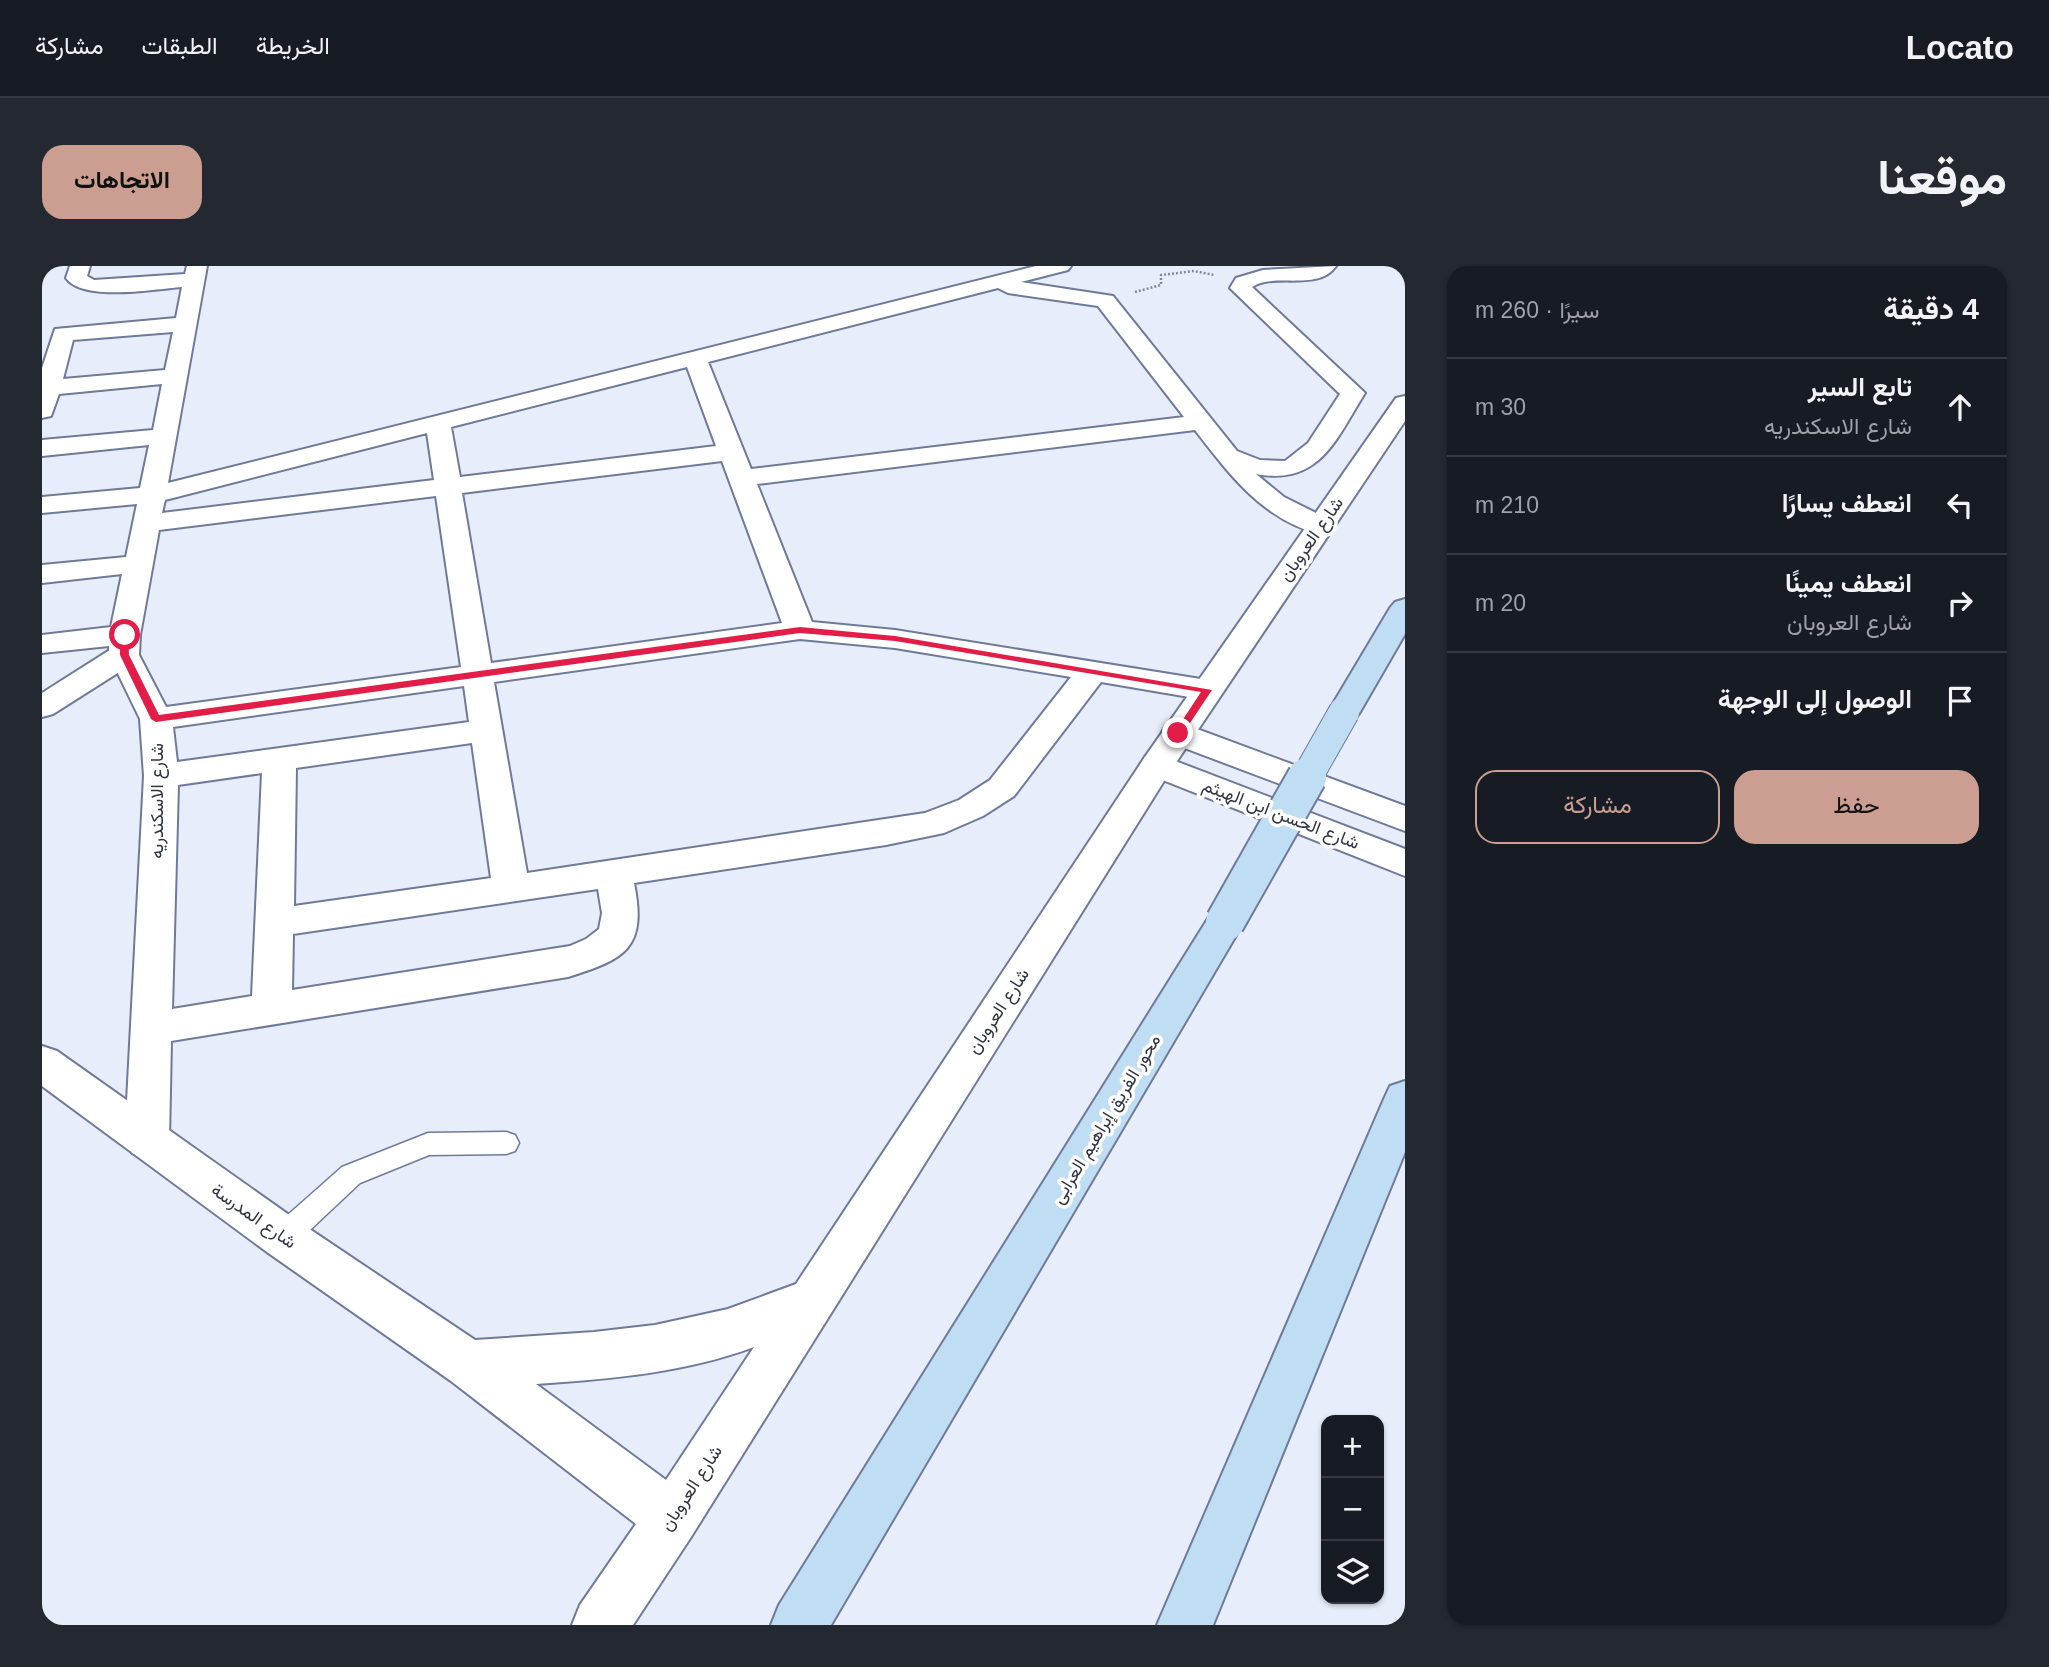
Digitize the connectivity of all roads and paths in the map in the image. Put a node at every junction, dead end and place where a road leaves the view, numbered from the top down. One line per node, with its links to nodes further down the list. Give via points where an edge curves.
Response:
1 (80, 266): 4 (street, via 76,278 94,286)
2 (1061, 266): 6 (street)
3 (1326, 266): 5 (street)
4 (195, 273): 8 (street)
5 (1253, 278): 7 (path, via 1194,271 1161,275 1161,285); 19 (street, via 1241,288 1353,393 1308,460 1296,468 1274,471)
6 (992, 284): 7 (street); 9 (street)
7 (1105, 301): 15 (street)
8 (186, 324): 10 (street); 11 (street, via 63,334)
9 (695, 360): 14 (street); 18 (street)
10 (176, 376): 11 (street); 16 (street)
11 (45, 388): 13 (street)
12 (1405, 403): 24 (street, شارع العروبان)
13 (42, 411)
14 (438, 422): 21 (street); 23 (street)
15 (1203, 422): 19 (street); 20 (street)
16 (164, 436): 17 (street); 23 (street)
17 (42, 448)
18 (731, 452): 20 (street); 21 (street)
19 (1228, 456): 24 (street, via 1260,492)
20 (741, 478): 28 (street)
21 (448, 486): 23 (street); 32 (street)
22 (42, 505): 23 (street)
23 (150, 509): 25 (street)
24 (1320, 526): 33 (street, شارع العروبان)
25 (140, 564): 26 (street); 30 (street)
26 (42, 574)
27 (1405, 608): 57 (main road, محور الفريق إبراهيم العرابى, bridge, via 1225,922)
28 (800, 630): 31 (street, via 895,639); 32 (street)
29 (42, 644): 30 (street)
30 (125, 645): 34 (street); 35 (street, شارع الاسكندريه)
31 (1093, 671): 33 (street); 43 (street, via 1002,788 971,808 932,824 886,833)
32 (477, 673): 35 (street); 36 (street)
33 (1207, 690): 37 (street, شارع العروبان)
34 (42, 707)
35 (156, 719): 40 (street, شارع الاسكندريه)
36 (486, 730): 38 (street); 44 (street)
37 (1178, 733): 39 (street, شارع العروبان); 41 (street)
38 (279, 758): 40 (street); 45 (street)
39 (1157, 765): 42 (street, شارع الحسن ابن الهيثم); 53 (street, شارع العروبان)
40 (161, 776): 47 (street, شارع الاسكندريه)
41 (1405, 819)
42 (1405, 863)
43 (614, 873): 44 (street); 46 (street, via 620,924 611,942 592,955)
44 (511, 888): 45 (street)
45 (275, 923): 46 (street)
46 (272, 1008): 47 (street)
47 (151, 1028): 50 (street, شارع الاسكندريه)
48 (42, 1063): 50 (street, شارع المدرسة)
49 (1405, 1099): 58 (main road)
50 (147, 1140): 52 (street, شارع المدرسة)
51 (506, 1143): 52 (lane, via 428,1144 351,1175)
52 (283, 1237): 54 (street, شارع المدرسة)
53 (812, 1300): 54 (street, via 717,1336 666,1347); 55 (street, شارع العروبان)
54 (470, 1364): 55 (street, شارع المدرسة)
55 (672, 1518): 56 (street, شارع العروبان)
56 (600, 1625)
57 (799, 1625)
58 (1185, 1625)

